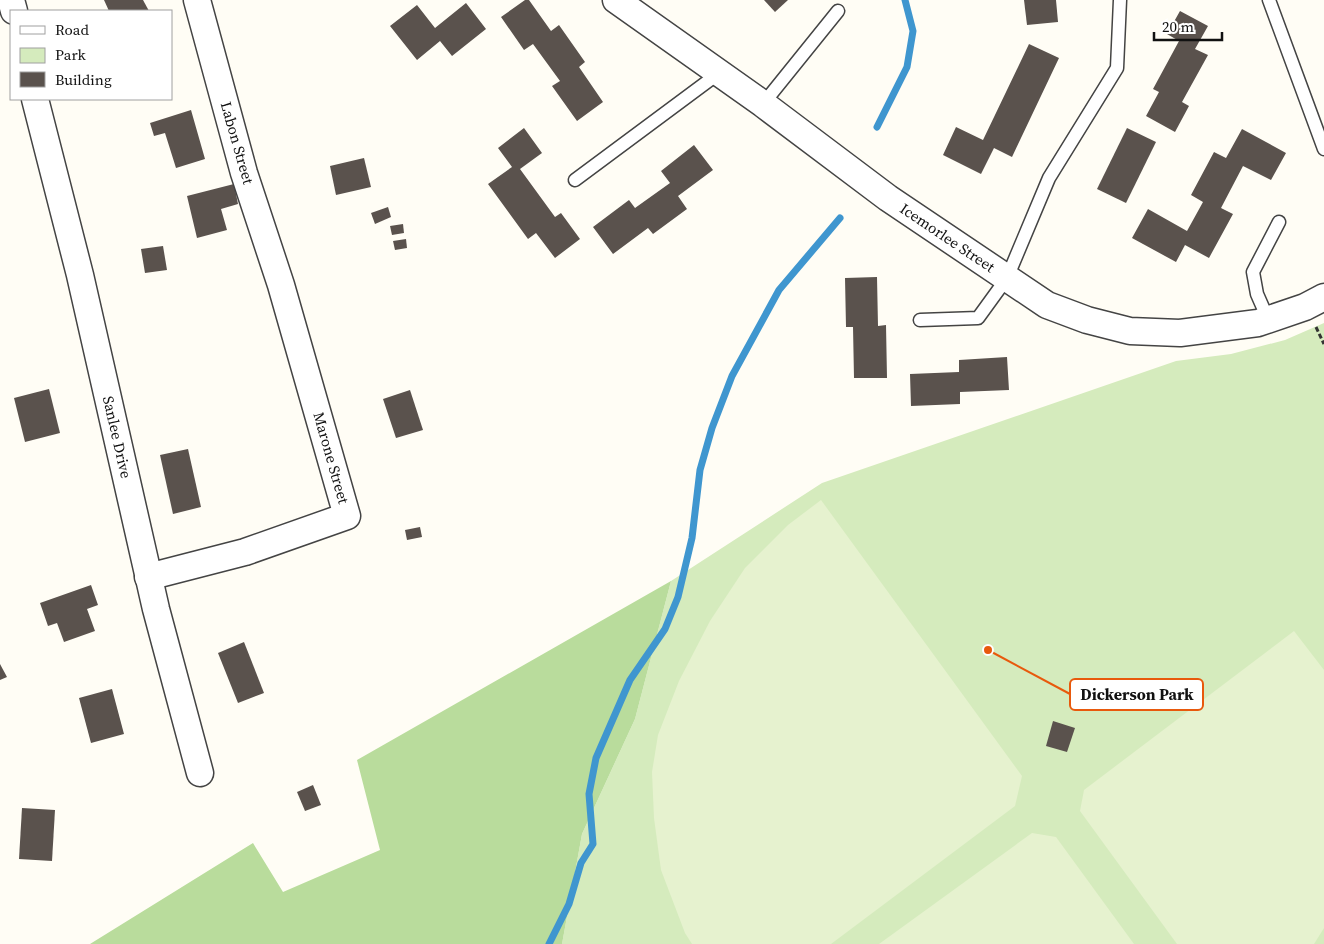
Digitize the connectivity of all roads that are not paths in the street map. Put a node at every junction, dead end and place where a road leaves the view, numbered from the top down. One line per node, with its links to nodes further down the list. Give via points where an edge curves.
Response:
1 (197, 0): 13 (street, Labon Street, via 244,173)
2 (616, 0): 6 (street, Icemorlee Street)
3 (1120, 0): 12 (lane, via 1117,68 1049,178)
4 (1269, 0): 9 (lane)
5 (838, 11): 8 (lane)
6 (719, 73): 8 (street, Icemorlee Street); 10 (lane)
7 (35, 100): 17 (street, Sanlee Drive, via 80,275)
8 (763, 104): 12 (street, Icemorlee Street, via 888,198)
9 (1324, 149)
10 (575, 180)
11 (1280, 222): 15 (lane, via 1254,272 1257,294)
12 (1007, 278): 15 (street, Icemorlee Street, via 1047,305 1086,320 1130,331 1180,333); 16 (lane, via 978,318)
13 (282, 285): 17 (street, Marone Street, via 347,516 245,552)
14 (1324, 297): 15 (street, Icemorlee Street)
15 (1268, 319)
16 (920, 320)
17 (148, 578): 18 (street, Sanlee Drive)
18 (200, 773)

